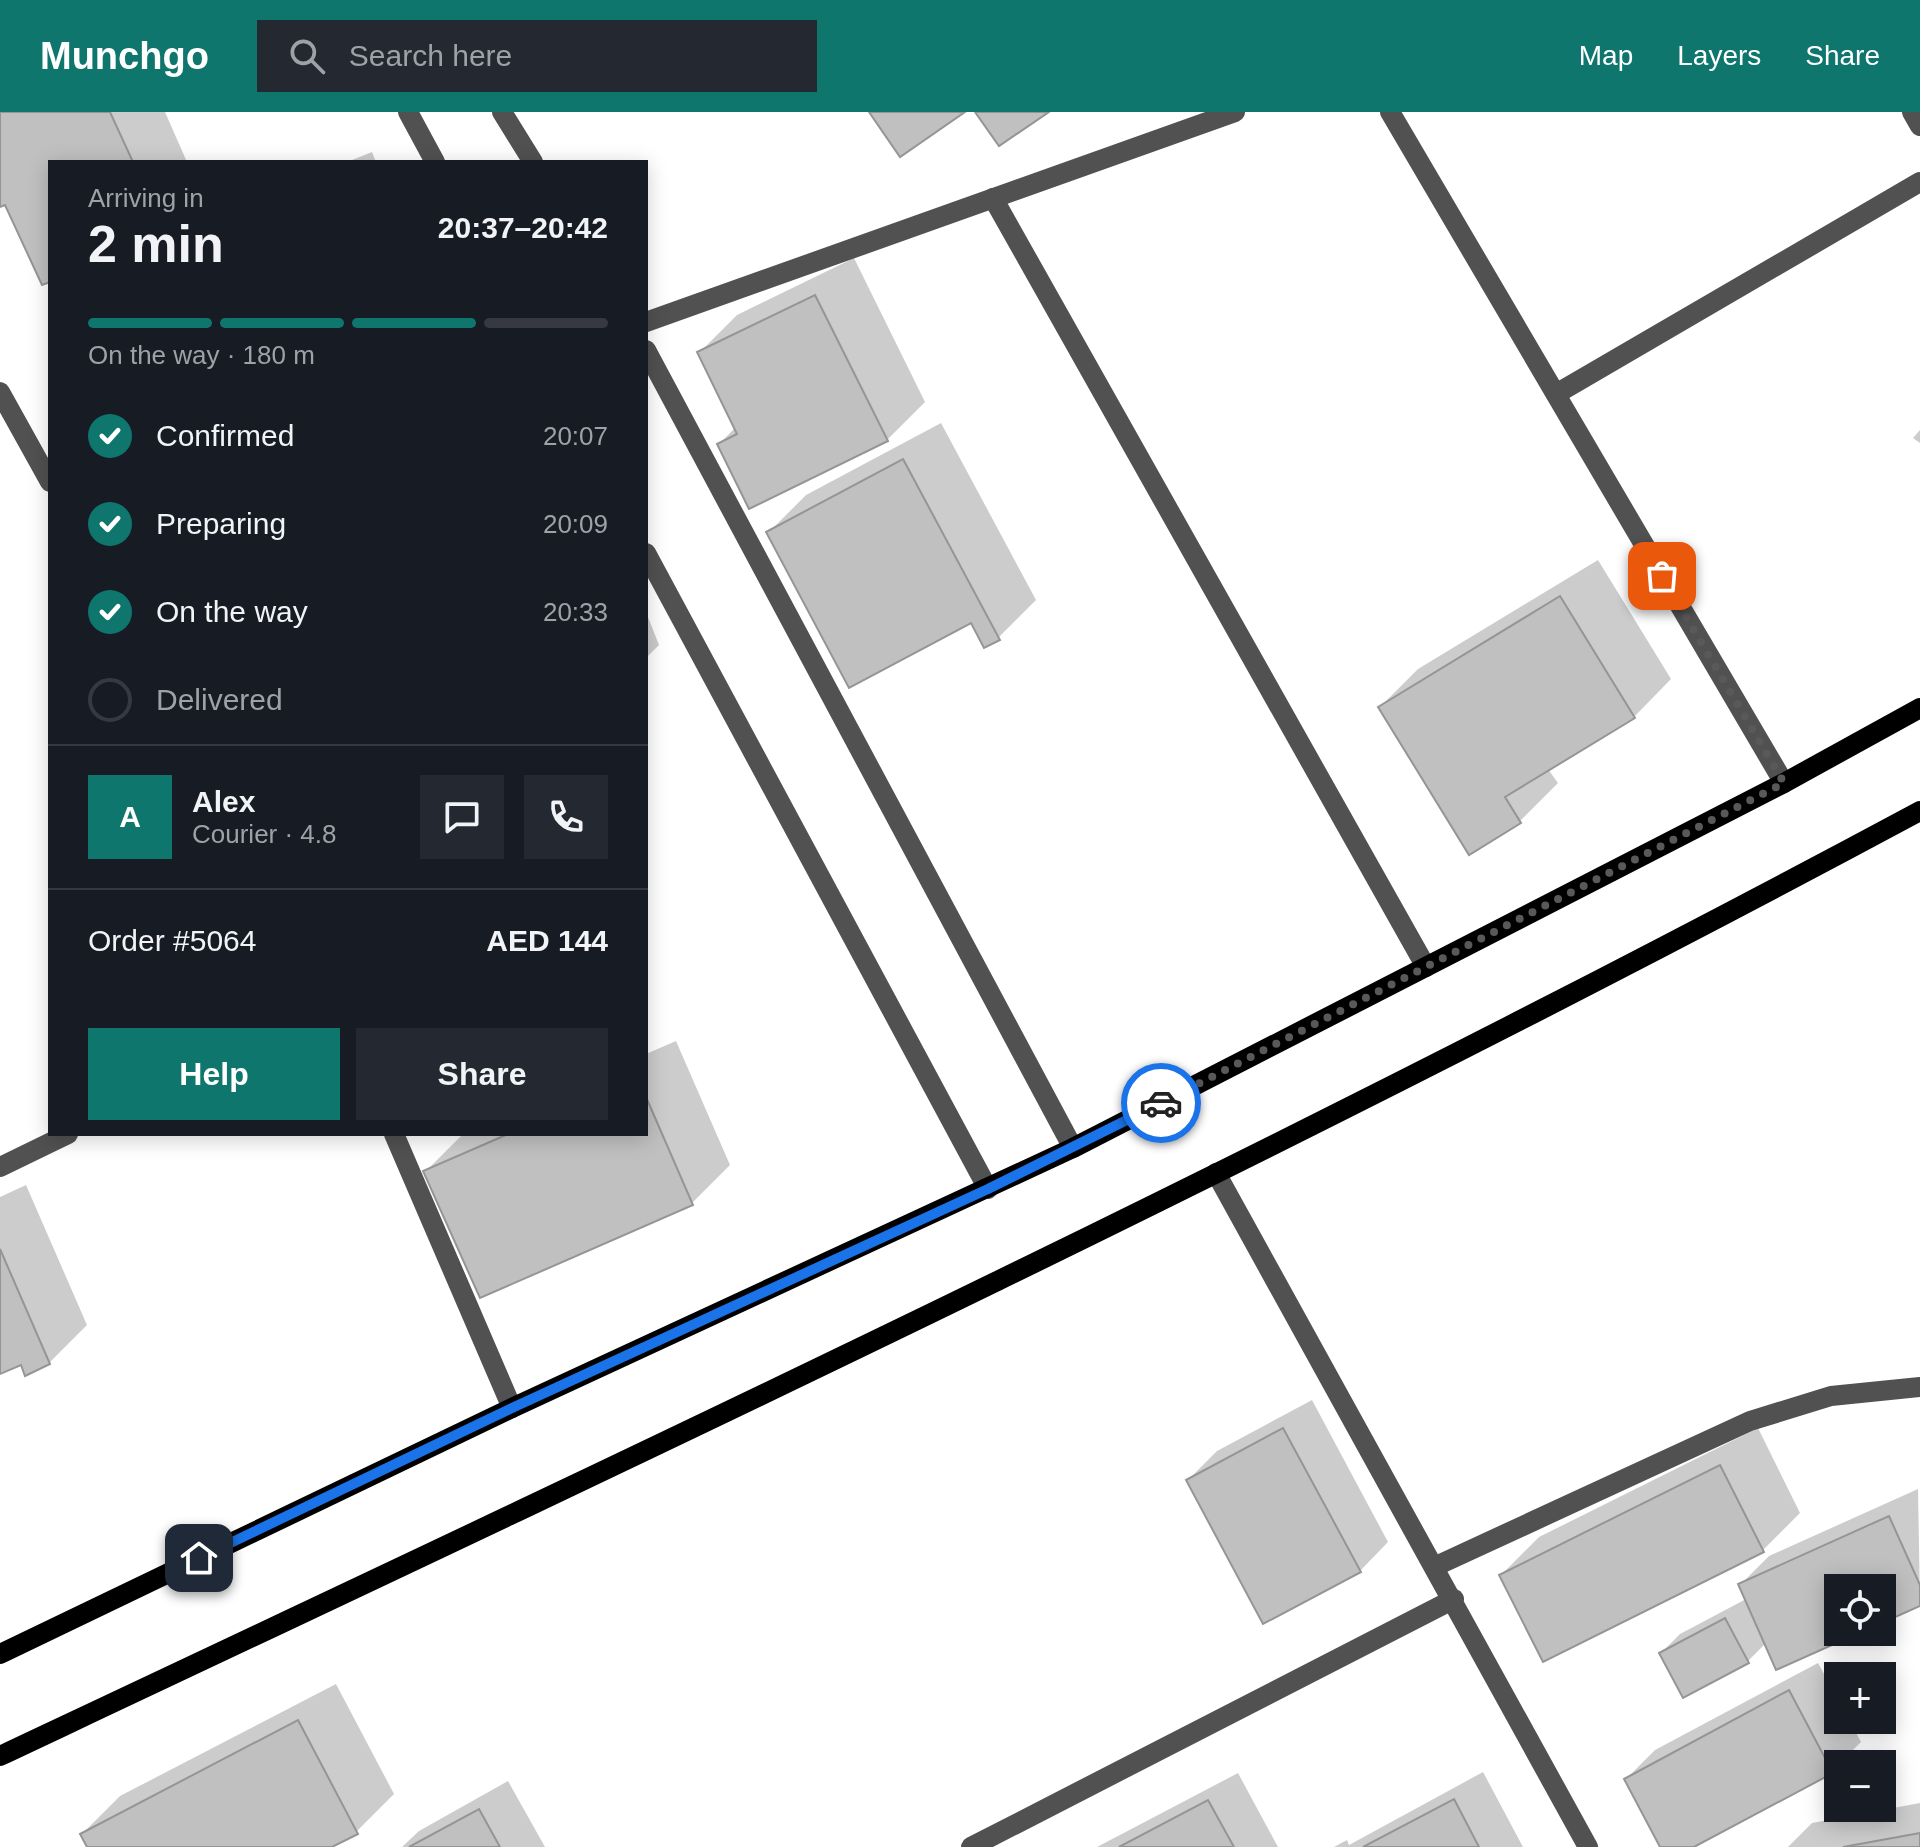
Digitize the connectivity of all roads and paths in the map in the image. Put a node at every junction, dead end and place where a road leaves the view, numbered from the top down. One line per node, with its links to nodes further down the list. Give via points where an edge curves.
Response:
1 (408, 112): 7 (street)
2 (502, 112): 8 (street)
3 (1235, 112): 10 (street)
4 (1390, 112): 14 (street)
5 (1912, 112): 6 (street)
6 (1920, 126)
7 (434, 160)
8 (532, 160)
9 (1920, 182): 14 (street)
10 (993, 198): 11 (street); 20 (street)
11 (648, 321)
12 (648, 354): 23 (street)
13 (0, 392): 15 (street)
14 (1556, 394): 18 (street)
15 (48, 478)
16 (648, 557): 26 (street)
17 (1920, 708): 18 (main road)
18 (1784, 783): 20 (main road)
19 (1920, 811): 25 (main road, via 1629,968)
20 (1426, 967): 23 (main road)
21 (64, 1136): 24 (street)
22 (395, 1136): 28 (street)
23 (1073, 1148): 26 (main road)
24 (0, 1167)
25 (1216, 1173): 29 (street); 32 (main road, via 850,1355)
26 (988, 1189): 28 (main road)
27 (1920, 1387): 29 (street, via 1831,1396 1750,1421)
28 (512, 1408): 31 (main road)
29 (1436, 1566): 30 (street)
30 (1454, 1599): 33 (street); 34 (street)
31 (0, 1654)
32 (0, 1756)
33 (975, 1846)
34 (1588, 1847)

